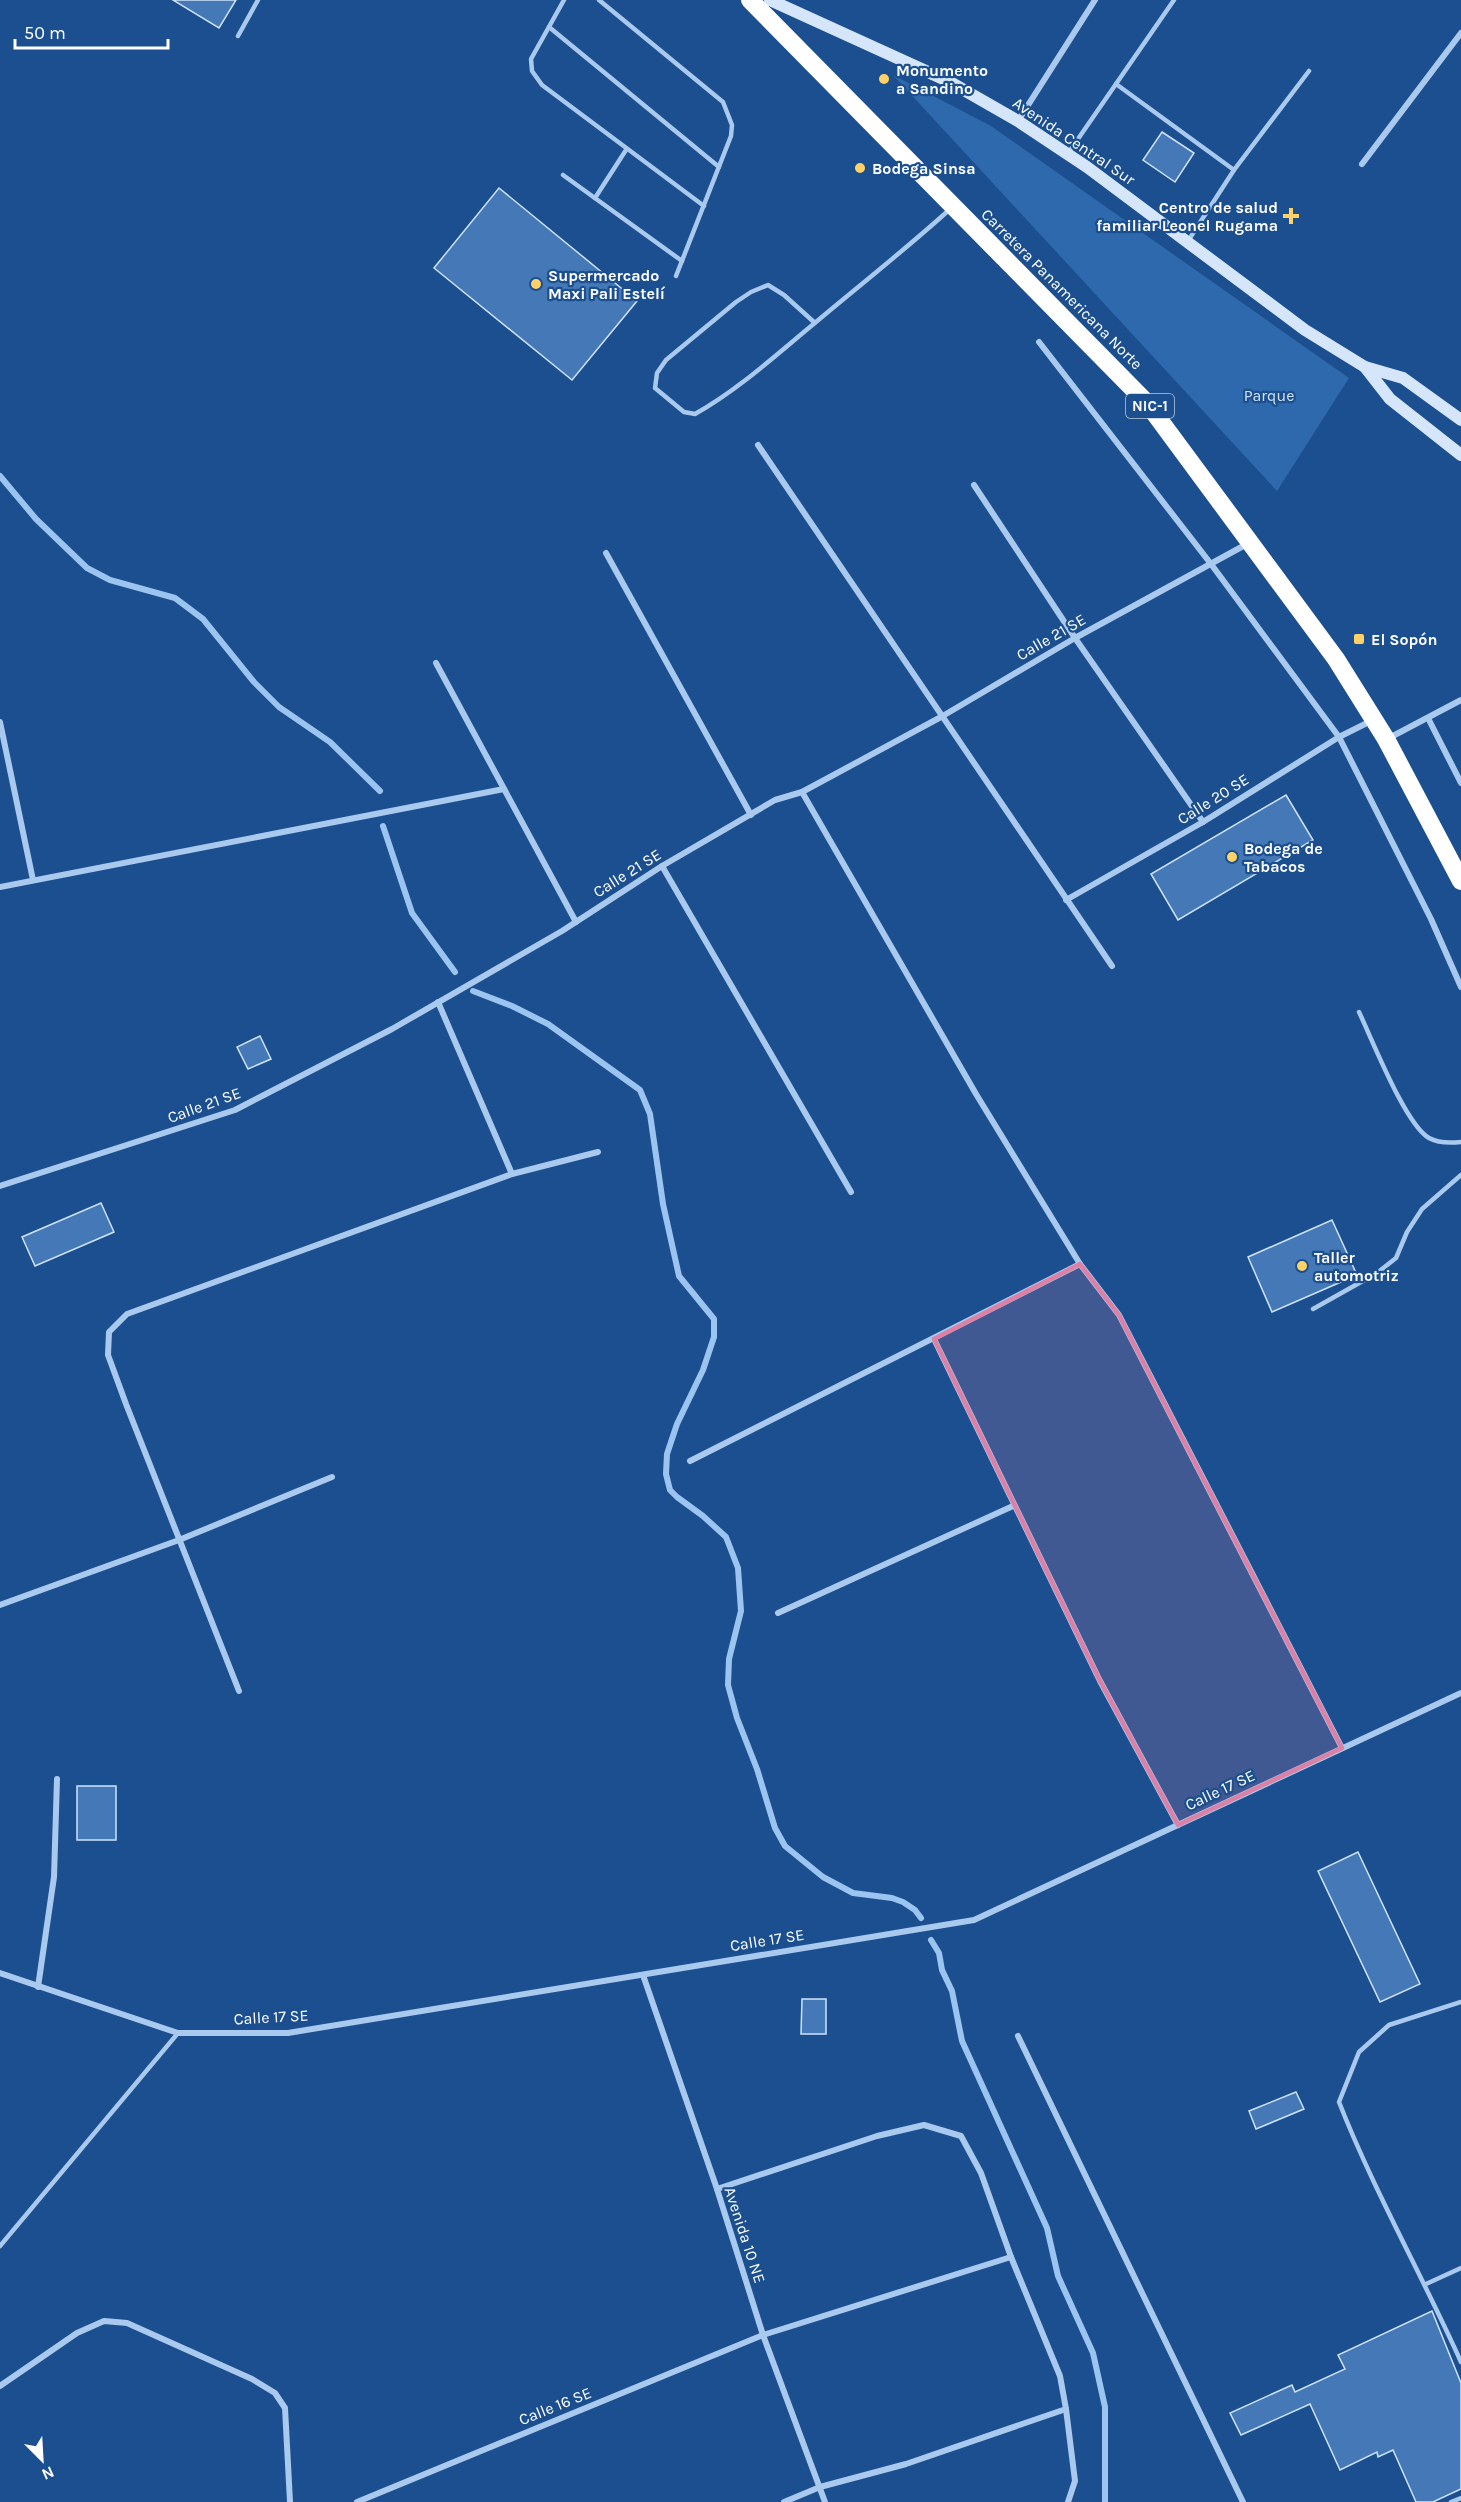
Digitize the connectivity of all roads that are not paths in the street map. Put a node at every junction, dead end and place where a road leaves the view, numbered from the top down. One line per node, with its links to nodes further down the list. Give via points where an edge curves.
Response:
1 (258, 0): 10 (lane)
2 (564, 0): 8 (lane)
3 (599, 0): 17 (lane, via 723,102 732,125)
4 (750, 0): 22 (highway, Carretera Panamericana Norte / NIC-1)
5 (770, 0): 13 (street, Avenida Central Sur, via 950,82)
6 (1095, 0): 13 (street)
7 (1174, 0): 12 (lane)
8 (549, 27): 14 (lane, via 531,59 532,71 542,85); 17 (lane)
9 (1461, 33): 16 (street)
10 (238, 36)
11 (1309, 71): 18 (lane)
12 (1116, 84): 15 (lane); 18 (lane)
13 (1018, 121): 15 (street, Avenida Central Sur)
14 (626, 150): 20 (lane); 21 (lane)
15 (1067, 154): 23 (street, Avenida Central Sur)
16 (1362, 164)
17 (719, 167): 21 (lane)
18 (1234, 170): 23 (lane)
19 (563, 175): 20 (lane)
20 (595, 198): 24 (lane)
21 (704, 206): 24 (lane)
22 (953, 207): 26 (lane); 33 (highway, Carretera Panamericana Norte / NIC-1, via 1148,403)
23 (1187, 243): 28 (street, Avenida Central Sur, via 1305,330)
24 (682, 261): 25 (lane)
25 (676, 276)
26 (815, 323): 26 (lane, via 695,414 684,412 655,388 657,373 666,360 736,302 768,285)
27 (1039, 342): 35 (street)
28 (1365, 367): 29 (street, Avenida Central Sur, via 1403,378); 31 (street, Avenida Central Sur, via 1390,399)
29 (1461, 420)
30 (758, 445): 39 (street)
31 (1461, 455)
32 (974, 485): 36 (street)
33 (1250, 542): 35 (street, Calle 21 SE); 41 (highway, Carretera Panamericana Norte / NIC-1, via 1336,659)
34 (606, 553): 48 (street)
35 (1211, 564): 36 (street, Calle 21 SE); 43 (street)
36 (1076, 638): 39 (street, Calle 21 SE); 49 (street)
37 (436, 663): 46 (street)
38 (1461, 700): 40 (street)
39 (941, 717): 47 (street, Calle 21 SE); 54 (street)
40 (1428, 718): 44 (street); 45 (street)
41 (1373, 719): 43 (street, Calle 20 SE); 44 (highway, Carretera Panamericana Norte / NIC-1)
42 (0, 722): 51 (street)
43 (1339, 737): 49 (street, Calle 20 SE); 57 (street)
44 (1386, 739): 52 (highway, Carretera Panamericana Norte / NIC-1)
45 (1461, 783)
46 (504, 789): 51 (street); 55 (street)
47 (802, 792): 48 (street, Calle 21 SE, via 775,800); 66 (street, via 976,1094)
48 (751, 814): 50 (street, Calle 21 SE)
49 (1203, 822): 54 (street, Calle 20 SE)
50 (662, 866): 55 (street, Calle 21 SE); 65 (street)
51 (33, 880): 53 (street)
52 (1461, 881)
53 (0, 887)
54 (1066, 900): 56 (street)
55 (576, 922): 58 (street, Calle 21 SE)
56 (1112, 966)
57 (1461, 987)
58 (438, 1002): 62 (street); 64 (street, Calle 21 SE, via 235,1110)
59 (1359, 1012): 60 (lane, via 1409,1116 1428,1137)
60 (1461, 1142)
61 (598, 1152): 62 (street)
62 (513, 1174): 72 (street, via 127,1314 109,1332 108,1355)
63 (1461, 1174): 67 (lane, via 1422,1209 1396,1258)
64 (0, 1186)
65 (851, 1192)
66 (1080, 1264): 68 (street); 77 (street, via 1119,1315)
67 (1313, 1309)
68 (934, 1338): 69 (street); 71 (street)
69 (690, 1461)
70 (332, 1477): 72 (street)
71 (1013, 1506): 74 (street); 79 (street, via 1100,1681)
72 (179, 1540): 73 (street); 75 (street)
73 (0, 1605)
74 (778, 1613)
75 (239, 1691)
76 (1461, 1693): 77 (street, Calle 17 SE)
77 (1342, 1748): 79 (street, Calle 17 SE)
78 (57, 1779): 82 (street, via 54,1877)
79 (1178, 1825): 81 (street, Calle 17 SE, via 974,1920)
80 (0, 1973): 82 (street, Calle 17 SE)
81 (643, 1974): 84 (street, Calle 17 SE, via 288,2033); 86 (street, Avenida 10 NE)
82 (38, 1987): 84 (street, Calle 17 SE)
83 (1461, 2002): 90 (lane, via 1389,2025 1359,2052 1339,2102 1359,2153)
84 (178, 2033): 87 (lane)
85 (1018, 2036): 102 (street)
86 (717, 2189): 88 (street, via 877,2136 924,2125 961,2136 981,2173); 91 (street, Avenida 10 NE)
87 (0, 2246)
88 (1011, 2257): 91 (street, Calle 16 SE); 94 (street, via 1060,2376)
89 (1461, 2268): 90 (lane)
90 (1426, 2284): 92 (lane)
91 (763, 2335): 95 (street, Avenida 10 NE); 98 (street, Calle 16 SE)
92 (1461, 2362)
93 (0, 2386): 97 (street, via 77,2333 104,2321 127,2323 275,2393 285,2408)
94 (1066, 2409): 95 (street, via 906,2464); 101 (street, via 1075,2481)
95 (820, 2487): 99 (street); 100 (street, Avenida 10 NE)
96 (1461, 2498): 103 (lane)
97 (290, 2502)
98 (357, 2502)
99 (784, 2502)
100 (825, 2502)
101 (1068, 2502)
102 (1243, 2502)
103 (1451, 2502)

